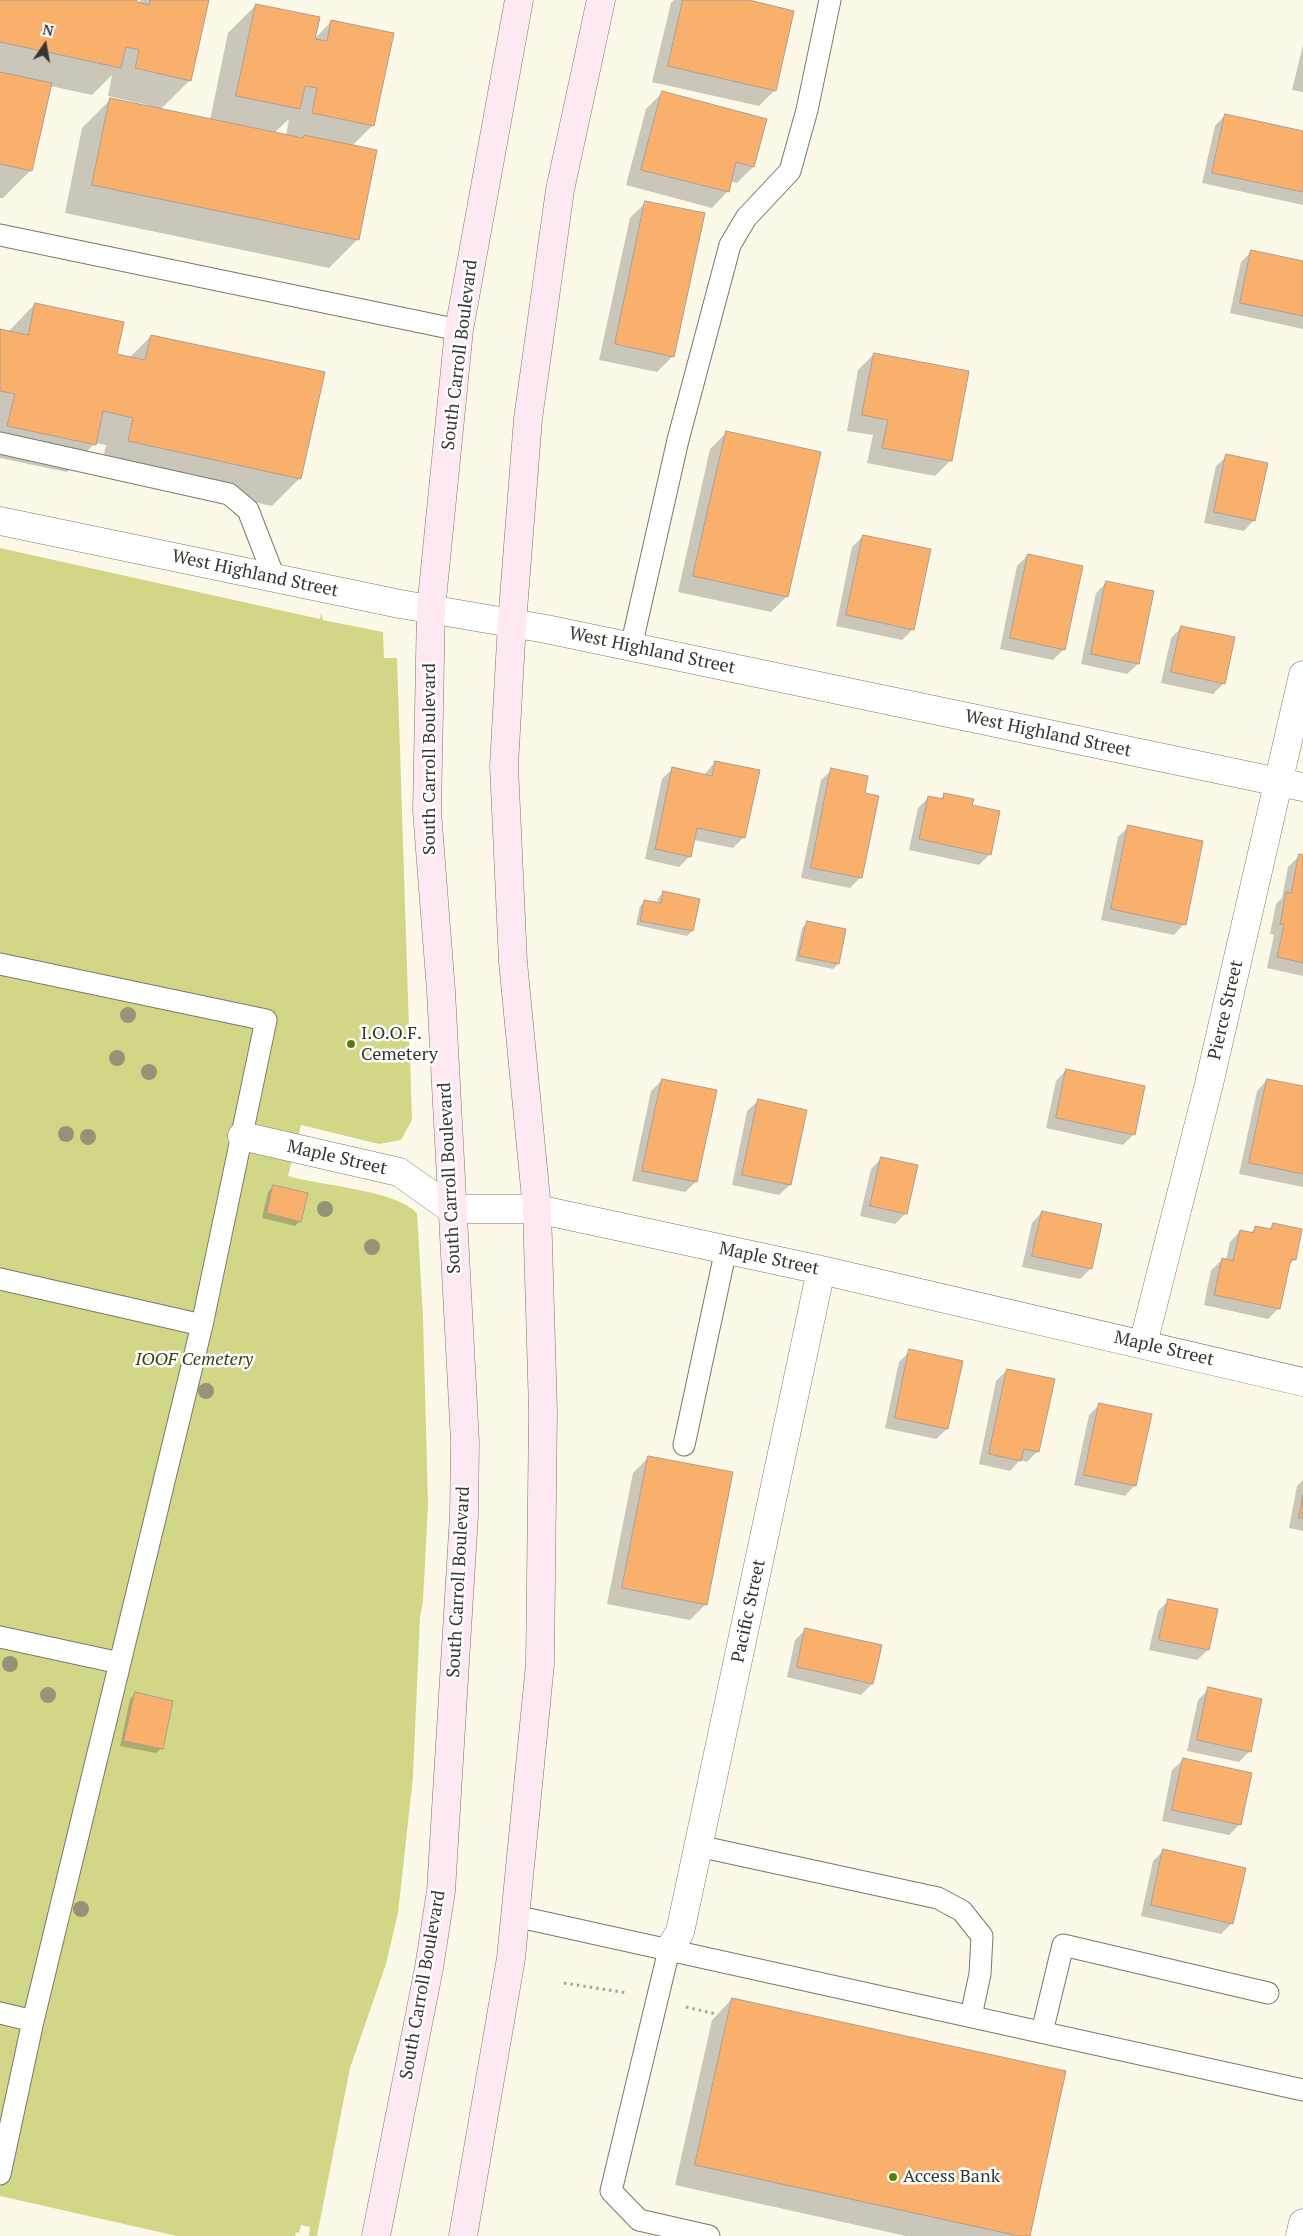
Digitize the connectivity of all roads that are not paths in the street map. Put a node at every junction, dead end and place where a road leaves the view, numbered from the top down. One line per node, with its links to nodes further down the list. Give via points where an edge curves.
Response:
1 (519, 0): 5 (main road, South Carroll Boulevard)
2 (601, 0): 10 (main road, via 558,209 528,419)
3 (830, 0): 11 (lane, via 807,110 790,171 746,218 730,245 678,440)
4 (0, 235): 5 (lane)
5 (459, 330): 9 (main road, South Carroll Boulevard)
6 (0, 443): 8 (lane, via 229,494 248,510)
7 (0, 521): 8 (street, West Highland Street)
8 (274, 578): 9 (street, West Highland Street)
9 (431, 609): 10 (street, West Highland Street); 16 (main road, South Carroll Boulevard, via 427,811 441,990)
10 (512, 623): 11 (street, West Highland Street); 17 (main road, via 504,766 513,962)
11 (631, 647): 13 (street, West Highland Street)
12 (1303, 674): 13 (street, Pierce Street)
13 (1291, 785): 22 (street, Pierce Street, via 1209,1084)
14 (0, 964): 15 (lane, via 266,1020)
15 (242, 1136): 16 (street, Maple Street, via 399,1172); 21 (lane)
16 (451, 1209): 17 (street, Maple Street); 38 (main road, South Carroll Boulevard, via 465,1442 464,1516 441,1891)
17 (537, 1209): 18 (street, Maple Street); 28 (main road, via 543,1411 540,1664)
18 (726, 1249): 19 (street, Maple Street); 24 (lane)
19 (821, 1270): 22 (street, Maple Street); 27 (street, Pacific Street)
20 (0, 1280): 21 (lane)
21 (202, 1325): 26 (lane)
22 (1143, 1344): 23 (street, Maple Street)
23 (1303, 1382)
24 (684, 1445)
25 (0, 1637): 26 (lane)
26 (120, 1663): 33 (lane)
27 (698, 1846): 29 (street, Pacific Street, via 680,1932); 32 (lane, via 938,1898 962,1911 982,1936 980,1974)
28 (514, 1916): 29 (lane); 39 (main road, via 511,1958)
29 (669, 1950): 32 (lane); 40 (lane, via 611,2192 639,2220)
30 (1268, 1993): 34 (lane, via 1063,1945)
31 (0, 2013): 33 (lane)
32 (971, 2016): 34 (lane)
33 (33, 2021): 36 (lane)
34 (1042, 2032): 35 (lane)
35 (1303, 2090)
36 (0, 2174)
37 (1303, 2223): 41 (street)
38 (376, 2236)
39 (463, 2236)
40 (709, 2236)
41 (1300, 2236)

